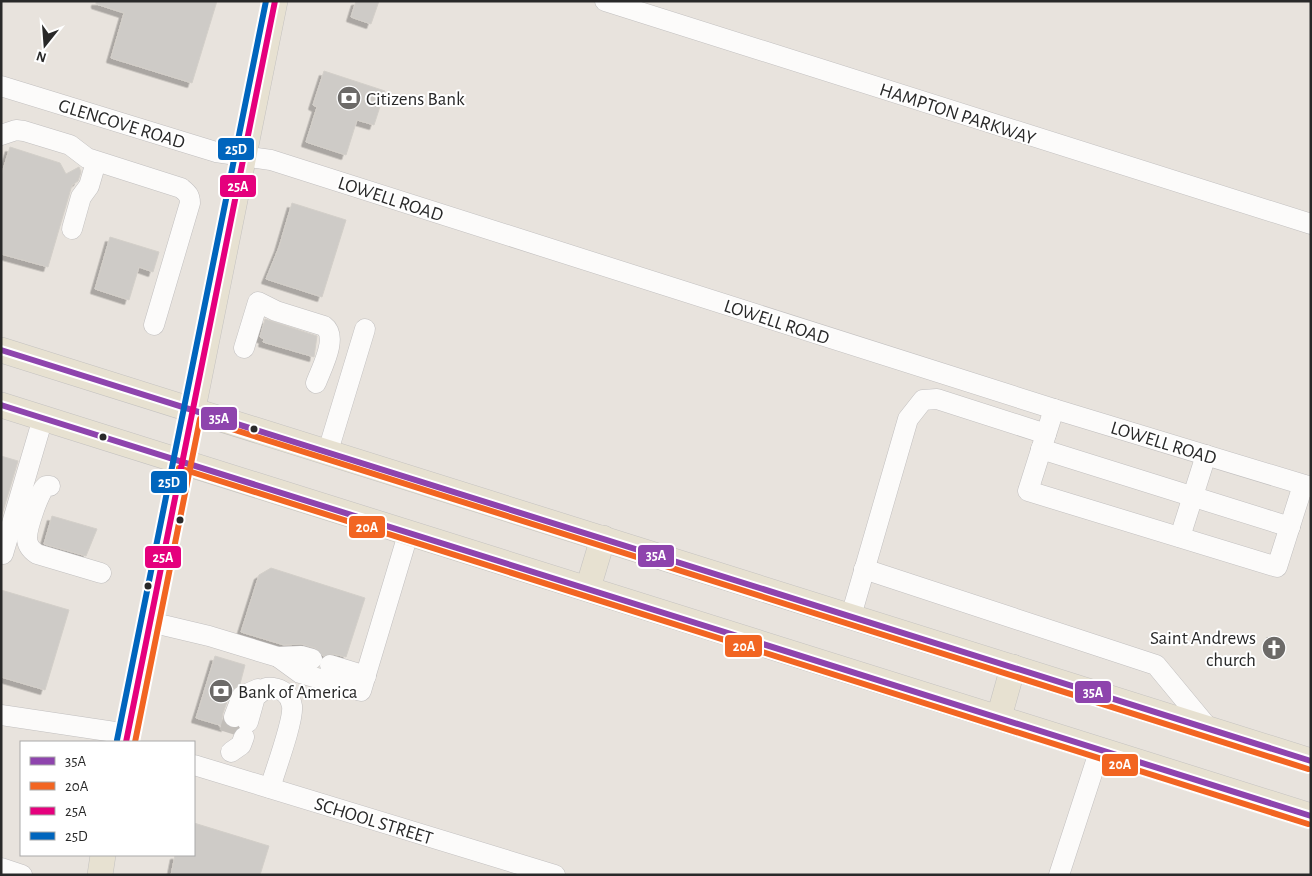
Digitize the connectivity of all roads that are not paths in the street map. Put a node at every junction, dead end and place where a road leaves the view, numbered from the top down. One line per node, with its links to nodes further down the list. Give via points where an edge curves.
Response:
1 (275, 1): 5 (main road)
2 (605, 1): 7 (street, HAMPTON PARKWAY)
3 (1, 86): 5 (street, GLENCOVE ROAD, via 216,152)
4 (1, 135): 6 (street, via 24,131 70,144)
5 (244, 156): 15 (main road); 16 (street, LOWELL ROAD, via 271,160)
6 (96, 162): 8 (street); 10 (street, via 182,188 190,196)
7 (1311, 224)
8 (72, 229)
9 (316, 316): 12 (street, via 330,321 339,334 328,376 316,383 330,340 324,326 258,302)
10 (154, 324)
11 (365, 329): 19 (street)
12 (244, 348)
13 (1, 350): 15 (main road)
14 (1, 405): 17 (main road)
15 (193, 408): 19 (main road); 21 (main road)
16 (1054, 409): 18 (street); 20 (street, LOWELL ROAD)
17 (43, 418): 21 (main road); 29 (street)
18 (1044, 442): 24 (street); 27 (street, via 1028,491); 30 (street, via 937,399 923,400 908,419)
19 (328, 451): 28 (main road)
20 (1206, 455): 23 (street, LOWELL ROAD); 24 (street)
21 (182, 460): 26 (main road); 34 (main road)
22 (50, 486): 31 (street, via 42,488 27,537 32,550)
23 (1307, 486): 25 (street)
24 (1193, 496): 25 (street); 27 (street)
25 (1290, 527): 27 (street, via 1277,567)
26 (408, 532): 32 (main road); 37 (street)
27 (1180, 537)
28 (603, 538): 32 (main road); 33 (main road)
29 (3, 554)
30 (864, 569): 33 (street); 40 (street, via 1156,665)
31 (101, 573)
32 (588, 588): 39 (main road)
33 (851, 616): 36 (main road)
34 (150, 622): 35 (street); 42 (main road)
35 (278, 657): 37 (street); 37 (street, via 301,656 321,662)
36 (1013, 667): 39 (main road); 40 (main road)
37 (363, 684)
38 (1, 715): 42 (street)
39 (998, 717): 43 (main road)
40 (1210, 729): 44 (main road)
41 (237, 731): 46 (street, via 262,688 273,688 287,694 292,708)
42 (127, 738)
43 (1100, 749): 47 (main road); 53 (street)
44 (1311, 761)
45 (195, 765): 46 (street, SCHOOL STREET)
46 (270, 788): 52 (street, SCHOOL STREET)
47 (1311, 816)
48 (103, 856): 51 (main road)
49 (1, 868): 50 (street)
50 (22, 875)
51 (100, 875)
52 (555, 875)
53 (1059, 875)

